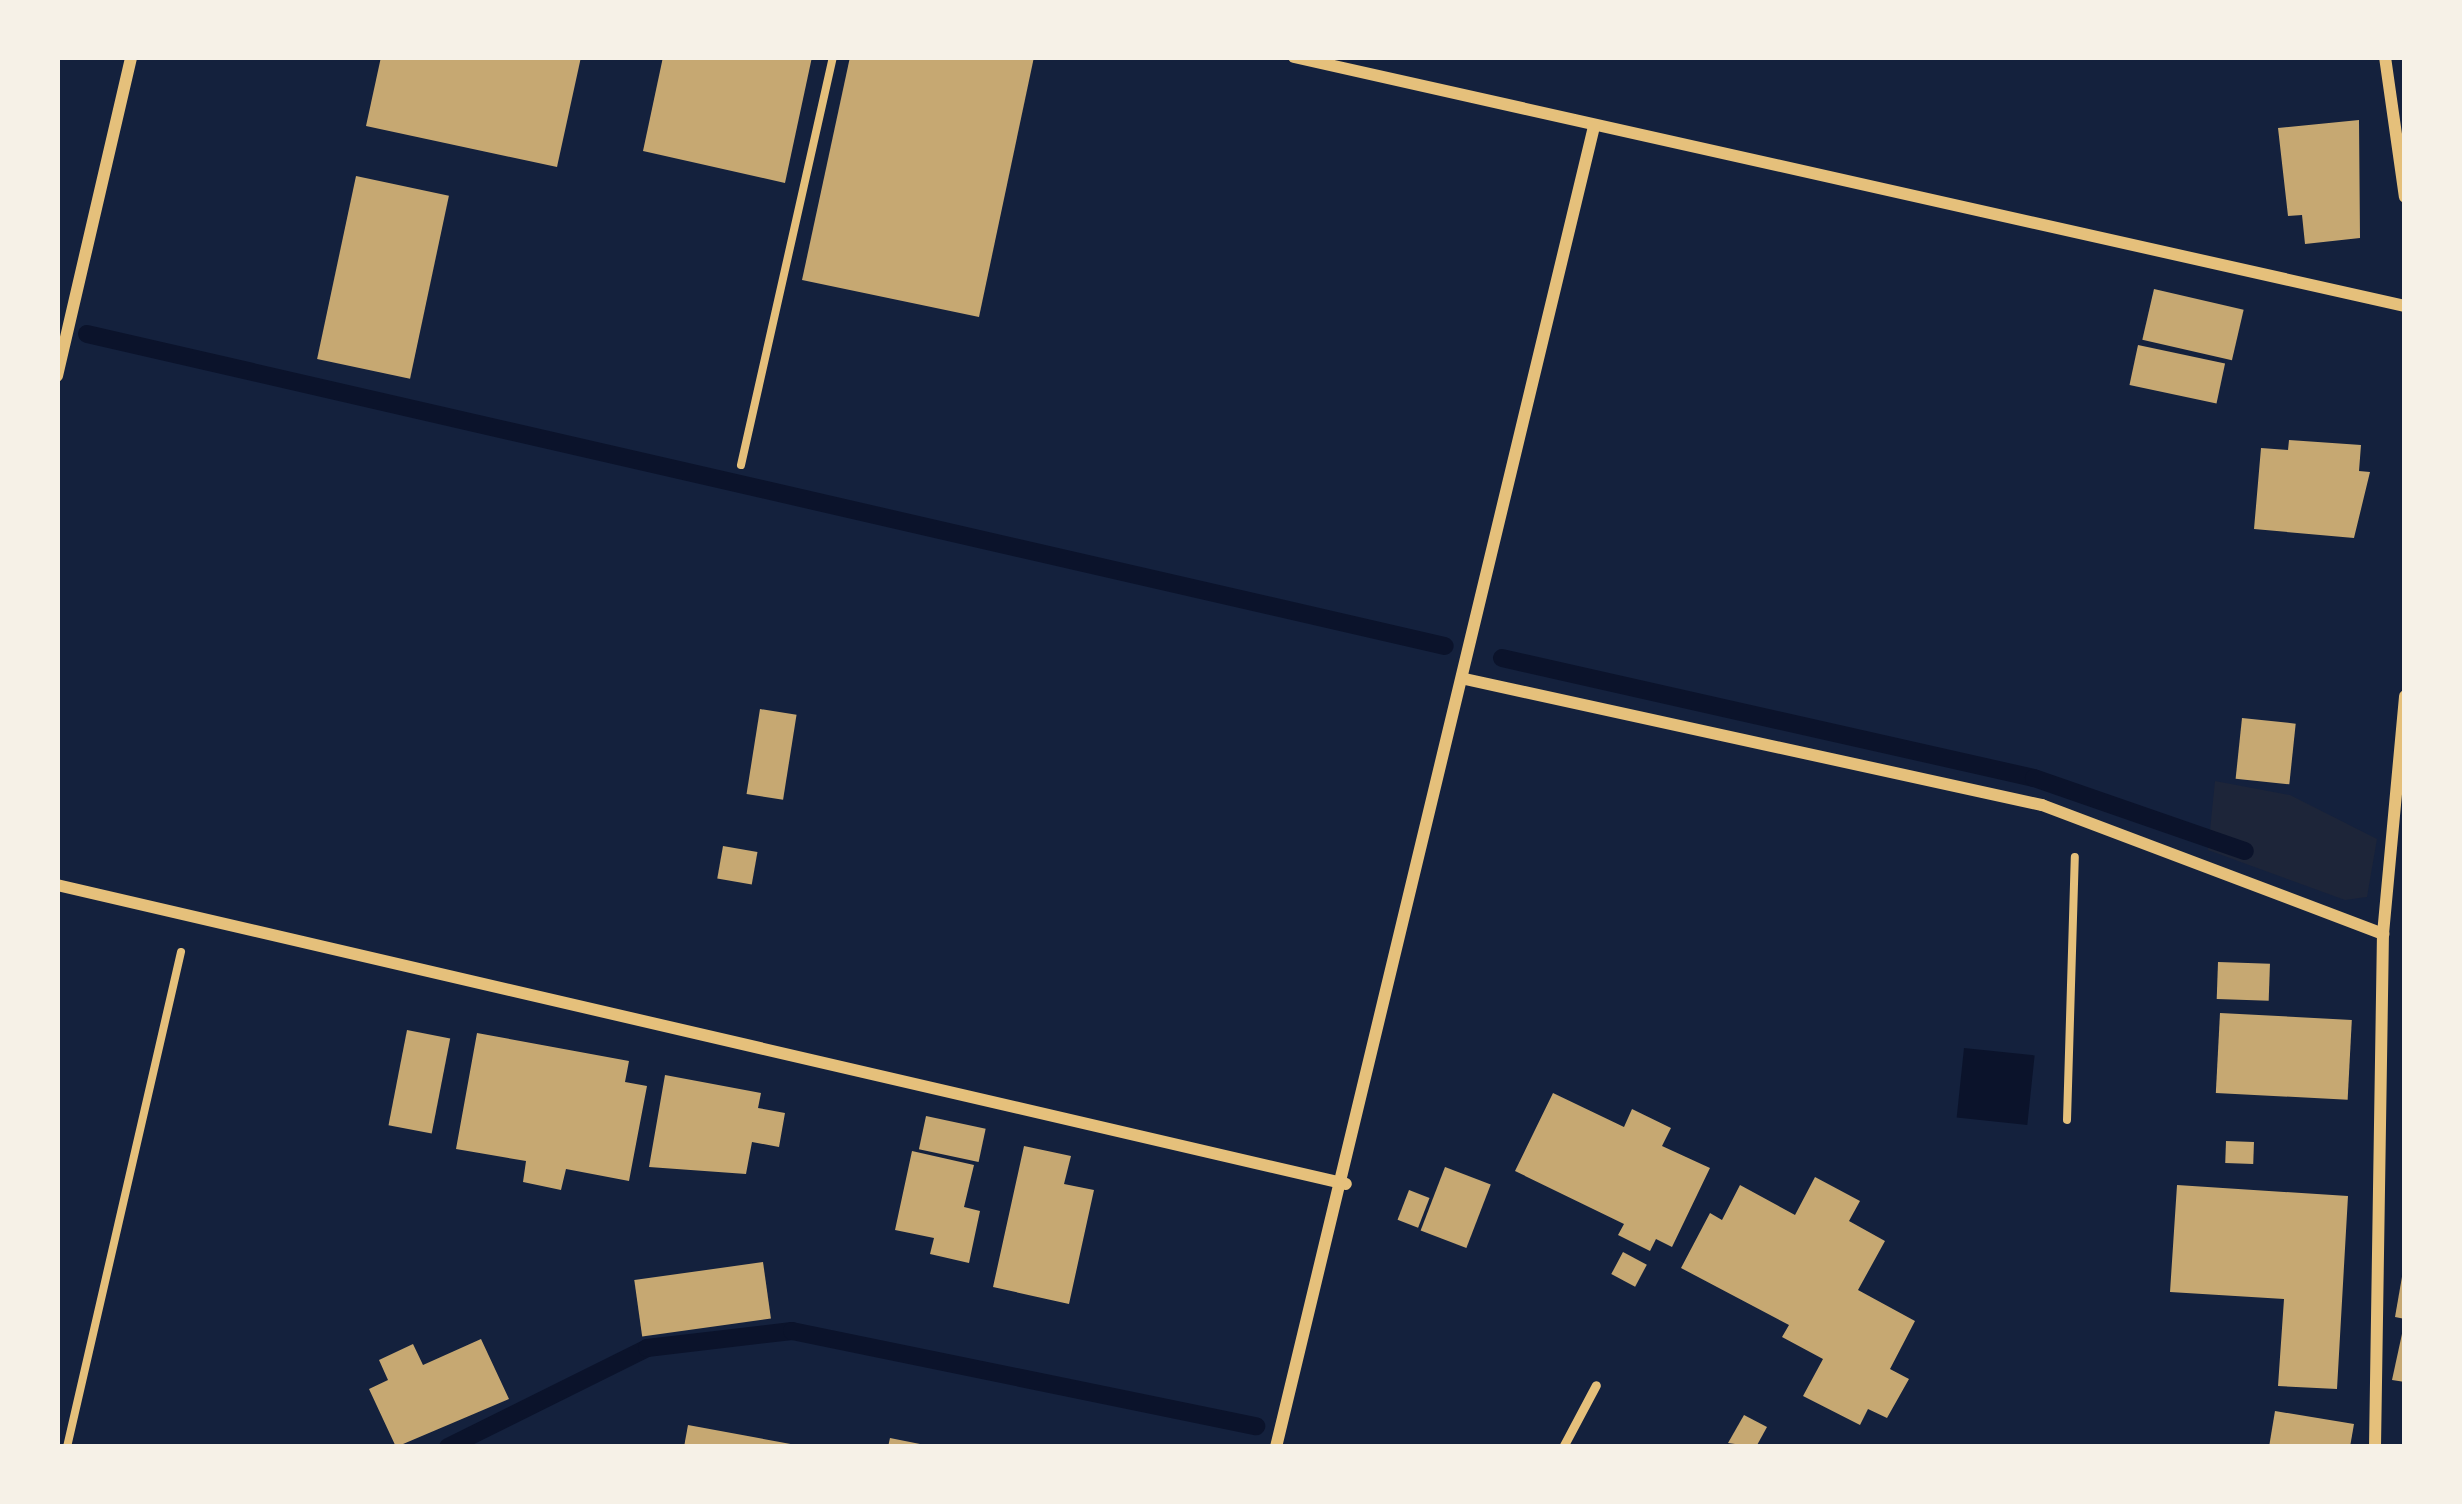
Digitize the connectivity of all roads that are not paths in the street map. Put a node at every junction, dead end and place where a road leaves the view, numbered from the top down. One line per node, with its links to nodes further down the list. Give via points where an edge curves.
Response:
1 (131, 57): 7 (street)
2 (2385, 57): 5 (street)
3 (1298, 58): 4 (street)
4 (1594, 128): 6 (street); 8 (street)
5 (2405, 197)
6 (2405, 306)
7 (57, 376)
8 (1465, 679): 11 (street, via 2076,818); 12 (street)
9 (2405, 696): 11 (street)
10 (57, 885): 12 (street)
11 (2383, 934): 16 (street)
12 (1346, 1184): 14 (street)
13 (1596, 1385): 15 (lane)
14 (1276, 1447)
15 (1563, 1447)
16 (2375, 1447)

